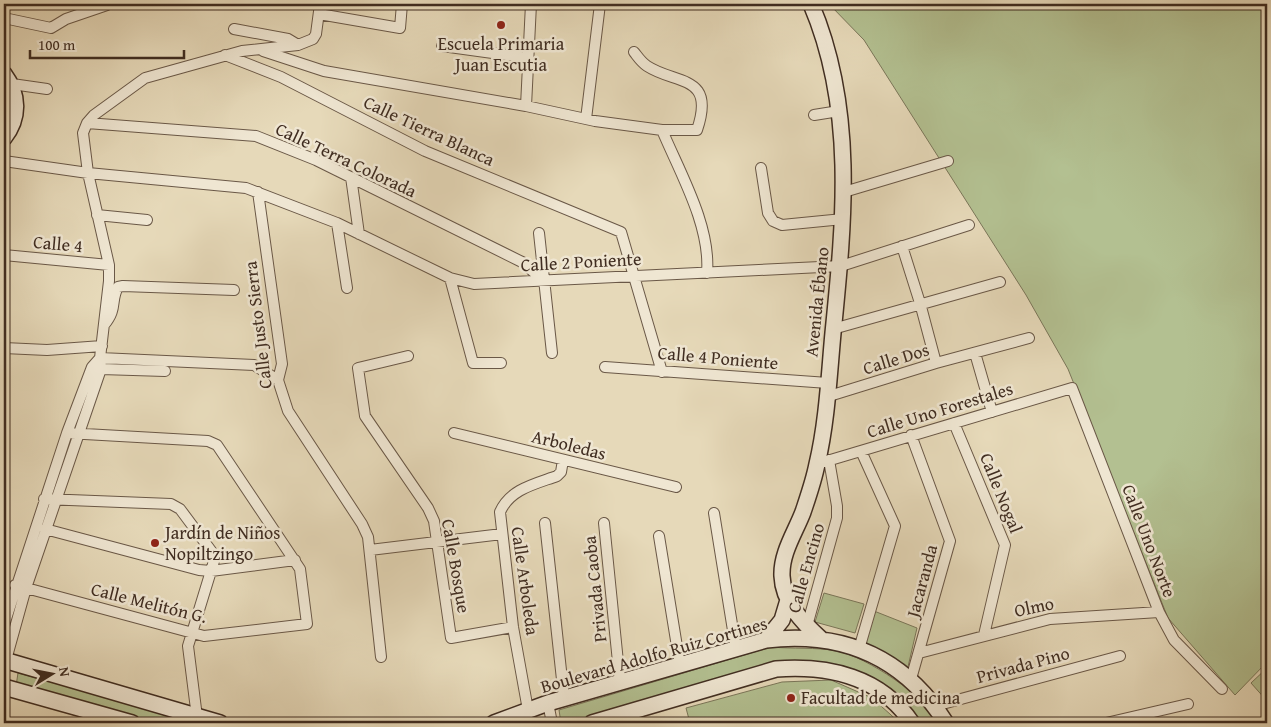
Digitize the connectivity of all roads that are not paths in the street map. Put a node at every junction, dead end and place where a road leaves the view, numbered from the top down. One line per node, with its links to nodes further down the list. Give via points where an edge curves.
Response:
1 (402, 4): 6 (street, via 400,28)
2 (531, 4): 14 (street)
3 (600, 4): 20 (street)
4 (811, 4): 18 (main road, Avenida Ébano, via 826,46)
5 (106, 5): 7 (street, via 66,19 51,28)
6 (319, 9): 9 (street, via 316,34 313,39)
7 (4, 18)
8 (234, 29): 9 (street, via 288,39)
9 (298, 45): 11 (street)
10 (442, 46): 14 (street)
11 (257, 49): 13 (street); 17 (street, via 324,71)
12 (634, 52): 22 (street, via 646,66 692,85 701,101 697,130)
13 (225, 55): 21 (street, via 146,78 94,114); 43 (street, Calle Tierra Blanca, via 281,77 425,151 621,232)
14 (528, 58): 17 (street)
15 (8, 79): 16 (street); 23 (main road, via 16,99 16,111)
16 (48, 89)
17 (526, 106): 20 (street)
18 (839, 111): 19 (street); 30 (main road, Avenida Ébano)
19 (814, 115)
20 (586, 120): 22 (street)
21 (87, 123): 27 (street, via 83,133); 28 (street, Calle Terra Colorada, via 256,136)
22 (662, 130): 42 (street, via 701,224 707,246)
23 (4, 138)
24 (4, 161): 27 (street, Calle 2 Poniente)
25 (948, 161): 30 (street)
26 (761, 168): 32 (street, via 768,213 773,222 782,225)
27 (88, 173): 29 (street, Calle 2 Poniente, via 246,188); 31 (street)
28 (351, 177): 37 (street); 45 (street, Calle Terra Colorada, via 522,262)
29 (258, 192): 34 (street, Calle 2 Poniente); 64 (street, Calle Justo Sierra, via 282,364)
30 (844, 192): 32 (main road, Avenida Ébano)
31 (97, 215): 33 (street); 40 (street)
32 (843, 219): 41 (main road, Avenida Ébano)
33 (147, 220)
34 (337, 224): 37 (street, Calle 2 Poniente); 47 (street)
35 (969, 225): 38 (street, Calle 2 Poniente)
36 (539, 233): 45 (street)
37 (358, 234): 44 (street, Calle 2 Poniente)
38 (902, 246): 41 (street, Calle 2 Poniente); 49 (street)
39 (4, 255): 40 (street, Calle 4)
40 (109, 265): 50 (street)
41 (841, 266): 42 (street, Calle 2 Poniente); 51 (main road, Avenida Ébano)
42 (707, 273): 43 (street, Calle 2 Poniente)
43 (634, 275): 45 (street, Calle 2 Poniente); 63 (street)
44 (450, 278): 45 (street, Calle 2 Poniente, via 474,284); 59 (street, via 473,363)
45 (543, 280): 55 (street)
46 (1000, 282): 49 (street)
47 (347, 288)
48 (234, 290): 50 (street, via 123,286 115,292 113,315)
49 (920, 303): 51 (street); 60 (street)
50 (104, 325): 53 (street)
51 (834, 329): 66 (main road, Avenida Ébano)
52 (1029, 338): 56 (street, Calle Dos)
53 (102, 346): 54 (street, via 47,350); 58 (street)
54 (4, 348)
55 (552, 353)
56 (975, 353): 60 (street, Calle Dos); 67 (street)
57 (408, 356): 85 (street, Calle Bosque, via 358,368 365,416 428,508)
58 (100, 363): 62 (street); 64 (street, via 254,365); 69 (street, via 92,367); 71 (street)
59 (501, 363)
60 (936, 363): 66 (street, Calle Dos)
61 (605, 367): 63 (street, Calle 4 Poniente)
62 (165, 372)
63 (662, 372): 66 (street, Calle 4 Poniente)
64 (278, 380): 86 (street, Calle Justo Sierra, via 288,411 362,524)
65 (1072, 388): 67 (street, Calle Uno Forestales); 91 (street, Calle Uno Norte)
66 (827, 390): 75 (main road, Avenida Ébano)
67 (992, 412): 68 (street, Calle Uno Forestales)
68 (954, 423): 72 (street, Calle Uno Forestales); 96 (street, Calle Nogal, via 1005,545)
69 (67, 433): 71 (street); 77 (street)
70 (454, 433): 74 (street, Arboledas)
71 (78, 434): 78 (street); 87 (street, via 208,440 217,444)
72 (911, 436): 73 (street, Calle Uno Forestales); 101 (street, Jacaranda, via 950,542)
73 (861, 451): 75 (street, Calle Uno Forestales); 99 (street, via 895,526)
74 (563, 460): 76 (street, Arboledas); 83 (street, Calle Arboleda, via 557,476 510,496 500,512)
75 (823, 462): 90 (main road, Avenida Ébano, via 784,558 782,579); 93 (street, Calle Encino, via 838,506 837,518)
76 (676, 487)
77 (44, 499): 78 (street); 89 (street)
78 (55, 500): 82 (street); 88 (street, via 171,504 180,508 212,552)
79 (714, 514): 100 (street)
80 (545, 523): 110 (street)
81 (604, 523): 107 (street, Privada Caoba)
82 (45, 530): 88 (street); 89 (street)
83 (502, 534): 85 (street); 94 (street, Calle Arboleda)
84 (659, 536): 105 (street)
85 (438, 542): 86 (street); 94 (street, Calle Bosque, via 451,638)
86 (370, 550): 103 (street, Calle Justo Sierra)
87 (295, 560): 88 (street); 95 (street, Calle Melitón G., via 300,569 307,624 204,636)
88 (211, 571): 95 (street)
89 (20, 587): 92 (street); 95 (street, Calle Melitón G.); 104 (street)
90 (788, 600): 93 (main road, Avenida Ébano); 98 (main road, via 782,620)
91 (1159, 612): 96 (street, Olmo, via 1050,618); 109 (street, Calle Uno Norte, via 1174,640)
92 (4, 625)
93 (807, 626): 97 (main road, Avenida Ébano)
94 (513, 627): 114 (street, Calle Arboleda)
95 (191, 634): 115 (street, via 188,646)
96 (984, 635): 101 (street, Olmo)
97 (820, 638): 98 (main road, Boulevard Adolfo Ruiz Cortines); 99 (main road, Boulevard Adolfo Ruiz Cortines)
98 (766, 640): 100 (main road, Boulevard Adolfo Ruiz Cortines)
99 (859, 649): 106 (main road, Boulevard Adolfo Ruiz Cortines)
100 (736, 650): 105 (main road, Boulevard Adolfo Ruiz Cortines)
101 (919, 653): 106 (street, Jacaranda)
102 (1120, 656): 113 (street, Privada Pino)
103 (380, 657)
104 (4, 665): 115 (main road)
105 (680, 665): 107 (main road, Boulevard Adolfo Ruiz Cortines)
106 (911, 679): 113 (main road, Boulevard Adolfo Ruiz Cortines)
107 (620, 682): 110 (main road, Boulevard Adolfo Ruiz Cortines)
108 (4, 687): 116 (main road)
109 (1222, 689)
110 (564, 698): 111 (main road, Boulevard Adolfo Ruiz Cortines)
111 (548, 703): 114 (main road, Boulevard Adolfo Ruiz Cortines); 119 (street)
112 (1188, 704): 123 (street)
113 (935, 706): 122 (main road, Boulevard Adolfo Ruiz Cortines)
114 (528, 710): 118 (main road, Boulevard Adolfo Ruiz Cortines)
115 (197, 717): 117 (main road)
116 (132, 723)
117 (220, 723)
118 (494, 723)
119 (552, 723)
120 (592, 723): 121 (main road, via 776,668 804,666 836,671 862,680 887,694)
121 (912, 723)
122 (946, 723)
123 (1106, 723)

